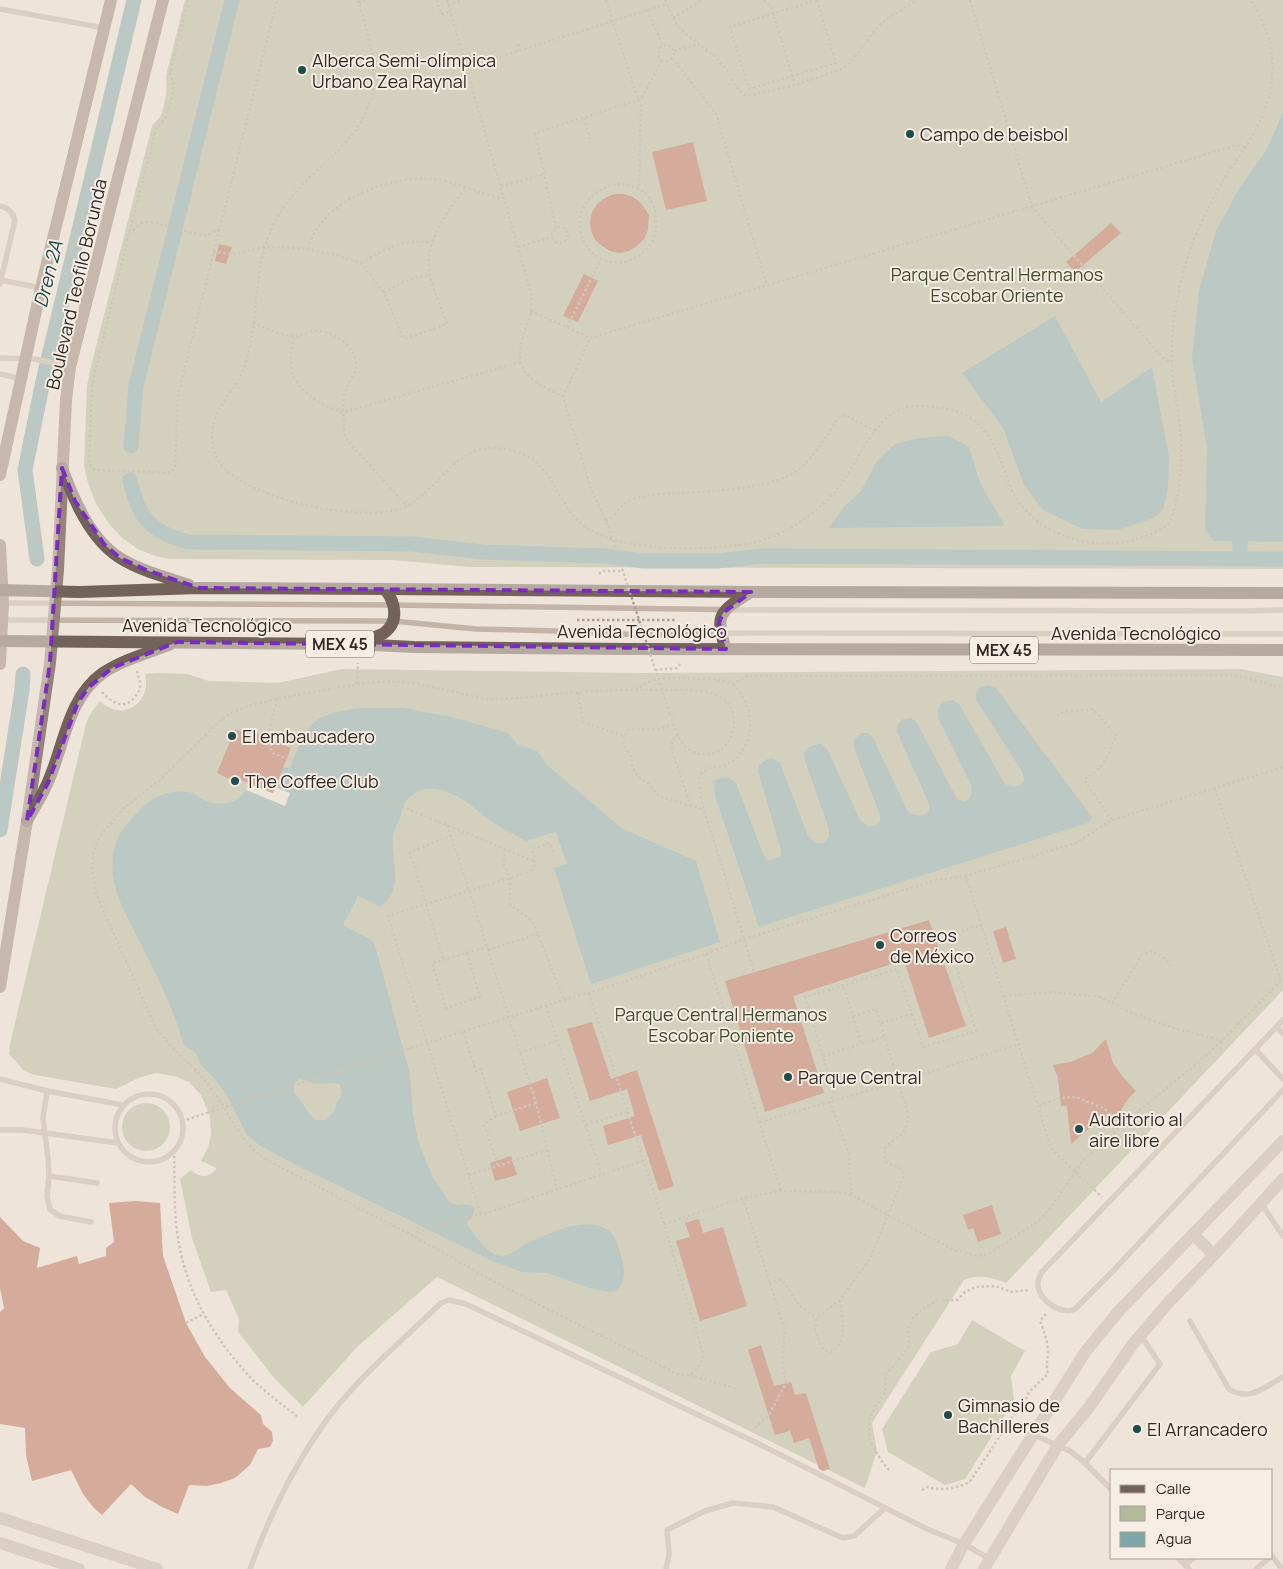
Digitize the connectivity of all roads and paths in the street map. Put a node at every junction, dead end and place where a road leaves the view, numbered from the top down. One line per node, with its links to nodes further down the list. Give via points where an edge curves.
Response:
1 (111, 0): 26 (main road, Boulevard Teofilo Borunda)
2 (163, 0): 73 (main road, Boulevard Teofilo Borunda)
3 (188, 0): 50 (path, via 170,73 174,85 171,101 166,117 156,129)
4 (277, 0): 49 (path)
5 (365, 0): 17 (path)
6 (437, 0): 22 (path, via 441,14)
7 (447, 0): 18 (path)
8 (464, 0): 16 (path)
9 (606, 0): 25 (path)
10 (665, 0): 19 (path)
11 (702, 0): 24 (path)
12 (764, 0): 23 (path)
13 (917, 0): 36 (path, via 881,24 842,70)
14 (970, 0): 47 (path)
15 (1251, 0): 40 (path, via 1266,25 1275,69 1272,93)
16 (458, 1): 18 (path)
17 (359, 2): 53 (path, via 374,64 374,87 369,106 349,141 311,174 282,210)
18 (448, 4): 22 (path)
19 (667, 4): 21 (path); 24 (path)
20 (0, 8): 26 (lane)
21 (647, 10): 25 (path); 29 (path)
22 (450, 12): 34 (path)
23 (773, 14): 35 (path); 35 (path, via 730,27 749,90); 35 (path, via 817,0 836,63)
24 (673, 18): 28 (path)
25 (613, 22): 30 (path); 37 (path)
26 (104, 28): 62 (main road, Boulevard Teofilo Borunda)
27 (518, 44): 30 (path)
28 (698, 44): 31 (path); 36 (path, via 725,67 733,84 748,96)
29 (663, 46): 31 (path); 33 (path, via 658,52)
30 (519, 51): 34 (path)
31 (674, 51): 32 (path)
32 (672, 58): 33 (path); 61 (path, via 716,114)
33 (662, 60): 37 (path)
34 (467, 67): 43 (path)
35 (792, 76): 36 (path)
36 (794, 84)
37 (638, 100): 38 (path); 44 (path, via 641,105)
38 (584, 118): 39 (path); 41 (path, via 535,133)
39 (591, 143)
40 (1246, 147): 47 (path, via 1234,146); 72 (path, via 1215,195 1189,254 1178,291)
41 (543, 175): 43 (path); 48 (path)
42 (466, 186): 45 (path, via 493,197); 52 (path); 55 (path, via 434,179 404,180 371,189 334,210 314,234)
43 (501, 186): 45 (path)
44 (639, 188): 57 (path, via 652,202 656,215 652,240 646,250 630,260 613,262); 57 (path, via 627,184 606,186 586,202 580,214 579,227 590,251)
45 (505, 198): 54 (path)
46 (0, 206): 60 (lane, via 8,209 15,220)
47 (1032, 207): 61 (path); 72 (path, via 1163,358)
48 (556, 228): 51 (path); 51 (path, via 566,230 567,240 560,244)
49 (219, 229): 50 (path, via 206,236 146,222); 56 (path)
50 (129, 233): 56 (path, via 92,385 89,460 95,470 168,473 175,466 178,395)
51 (552, 237): 54 (path)
52 (432, 242): 58 (path, via 404,242 388,247); 59 (path)
53 (264, 247): 55 (path); 56 (path, via 234,254); 65 (path)
54 (518, 247): 64 (path, via 531,292)
55 (308, 249): 58 (path)
56 (213, 252)
57 (601, 259): 66 (path)
58 (361, 263): 63 (path)
59 (430, 275): 63 (path, via 399,283); 63 (path, via 447,324 404,339)
60 (0, 280): 62 (lane)
61 (767, 286): 68 (path)
62 (41, 288): 70 (main road, Boulevard Teofilo Borunda)
63 (384, 293)
64 (531, 310): 66 (path); 71 (path, via 520,350)
65 (253, 323): 67 (path); 82 (path, via 242,371 215,418 214,450 228,472 268,493 296,503 375,513)
66 (567, 328): 68 (path)
67 (294, 336): 77 (path, via 290,358 294,378 318,402); 77 (path, via 322,331 350,347 356,363 345,393)
68 (590, 338): 76 (path)
69 (0, 358): 70 (lane)
70 (30, 358): 73 (lane); 75 (main road, Boulevard Teofilo Borunda)
71 (521, 362): 76 (path, via 535,381); 77 (path)
72 (1172, 363): 78 (path, via 1182,436 1178,496 1167,525 1142,538 1124,542 1080,541 1050,530 1035,520 1012,491 984,428 970,416 949,408 922,406 901,409)
73 (65, 365): 80 (main road, Boulevard Teofilo Borunda)
74 (0, 374): 75 (lane)
75 (21, 379): 79 (main road, Boulevard Teofilo Borunda)
76 (563, 397): 83 (path, via 591,489)
77 (344, 412): 82 (path, via 347,440)
78 (875, 430): 82 (path, via 838,488 820,506 783,531 746,544 705,548 659,547 626,543 604,536 585,526 572,513 554,483 535,461 503,448 469,452); 83 (path, via 846,416 839,417 818,448 802,467 791,474 756,485 724,490 640,497 629,501)
79 (3, 441): 81 (main road, Boulevard Teofilo Borunda)
80 (62, 468): 87 (main road, via 75,501 104,544 120,558); 92 (main road, Boulevard Teofilo Borunda)
81 (0, 475)
82 (407, 506)
83 (606, 521): 85 (path, bridge)
84 (0, 545): 89 (main road)
85 (623, 571): 86 (path, via 602,571); 111 (path, bridge)
86 (599, 574)
87 (199, 588): 88 (main road, Avenida Tecnológico); 92 (main road, Avenida Tecnológico)
88 (385, 588): 90 (main road, Avenida Tecnológico); 94 (main road)
89 (1, 590): 92 (main road, Avenida Tecnológico); 93 (main road)
90 (751, 592): 91 (main road, Avenida Tecnológico); 95 (main road)
91 (1283, 593)
92 (53, 596): 93 (lane); 94 (lane); 97 (main road, Boulevard Teofilo Borunda)
93 (2, 603): 98 (main road)
94 (393, 605): 95 (lane); 99 (main road)
95 (726, 610): 96 (lane); 100 (main road, via 719,623)
96 (1283, 610)
97 (54, 619): 98 (lane); 99 (lane); 103 (main road, Boulevard Teofilo Borunda)
98 (2, 620): 102 (main road)
99 (394, 621): 100 (lane, via 476,629 637,635); 105 (main road, via 382,634)
100 (720, 634): 101 (lane); 106 (main road)
101 (1283, 634)
102 (4, 641): 103 (main road, Avenida Tecnológico / MEX 45); 108 (main road)
103 (48, 641): 104 (main road, Avenida Tecnológico / MEX 45); 129 (main road, Boulevard Teofilo Borunda)
104 (177, 642): 105 (main road, Avenida Tecnológico / MEX 45); 129 (main road, via 112,668 89,686 70,720 48,784)
105 (354, 644): 106 (main road, Avenida Tecnológico / MEX 45)
106 (726, 649): 107 (main road, Avenida Tecnológico / MEX 45)
107 (1283, 650)
108 (0, 664)
109 (358, 664): 113 (path)
110 (680, 664): 111 (path, via 677,668)
111 (655, 670): 121 (path, bridge)
112 (137, 671): 117 (path, via 140,690 132,701 115,704)
113 (357, 684): 118 (path, via 400,682 488,699); 119 (path)
114 (733, 684): 115 (path, via 748,676 1228,675); 116 (path, via 715,679 668,678 653,680); 127 (path, via 748,706 751,721 748,739 732,762 702,772 699,779)
115 (1283, 688)
116 (634, 690): 118 (path); 122 (path, via 707,693 718,696 730,706 734,734 717,752 693,752)
117 (101, 691)
118 (578, 692): 123 (path, via 583,722)
119 (278, 699): 130 (path, via 269,739 273,753); 179 (path, via 248,706 222,719 161,779 124,808 100,836 93,854 96,894 155,1026)
120 (1057, 716): 128 (path, via 1063,712 1093,709 1116,735 1104,765 1084,780)
121 (674, 724): 122 (path); 123 (path, via 659,729 630,729)
122 (678, 734): 126 (path, via 672,741 672,751)
123 (624, 736): 126 (path, via 623,744 638,777 659,796)
124 (1283, 767): 125 (path)
125 (1215, 789): 128 (path); 148 (path)
126 (691, 806): 127 (path)
127 (704, 810): 141 (path)
128 (1112, 820): 135 (path, via 1076,844)
129 (27, 821): 150 (main road, Boulevard Teofilo Borunda)
130 (447, 825): 131 (path); 132 (path)
131 (451, 836): 137 (path); 138 (path, via 410,852)
132 (505, 849): 134 (path); 136 (path, via 504,865)
133 (554, 855): 134 (path, via 550,843 532,849)
134 (536, 862): 136 (path, via 529,872)
135 (966, 876): 139 (path); 141 (path, via 937,880)
136 (510, 878): 137 (path); 140 (path, via 510,903 531,920)
137 (469, 890): 138 (path); 142 (path)
138 (426, 904): 145 (path); 167 (path, via 388,916)
139 (982, 925): 152 (path); 156 (path, via 947,936 976,1031 923,1047)
140 (539, 934): 142 (path); 153 (path)
141 (744, 939): 144 (path); 147 (path)
142 (487, 949): 143 (path); 158 (path)
143 (467, 953): 145 (path); 145 (path, via 480,997 446,1008 432,963)
144 (706, 954): 151 (path); 187 (path)
145 (443, 959)
146 (1171, 966): 154 (path, via 1161,955 1151,951 1142,955)
147 (754, 972)
148 (1282, 980): 165 (path)
149 (843, 985): 156 (path, via 898,969); 157 (path); 172 (path, via 805,997)
150 (0, 987)
151 (590, 993): 153 (path); 184 (path)
152 (1004, 996): 154 (path, via 1052,992 1100,997); 169 (path)
153 (564, 1000): 155 (path)
154 (1112, 1003): 165 (path, via 1176,1030)
155 (546, 1006): 158 (path); 166 (path)
156 (912, 1014): 160 (path)
157 (853, 1016): 160 (path, via 876,1010); 168 (path)
158 (508, 1017): 162 (path); 171 (path)
159 (1283, 1020): 161 (lane)
160 (881, 1023): 164 (path)
161 (1277, 1027): 163 (lane); 170 (lane)
162 (464, 1032): 167 (path); 185 (path, via 476,1071 481,1069)
163 (1283, 1034)
164 (884, 1037): 168 (path); 175 (path)
165 (1222, 1040): 189 (path)
166 (557, 1041): 171 (path); 188 (path)
167 (428, 1043): 183 (path, bridge); 200 (path)
168 (861, 1044): 172 (path)
169 (1019, 1044): 175 (path); 182 (path)
170 (1255, 1049): 174 (lane); 208 (lane)
171 (520, 1053): 180 (path)
172 (823, 1056): 178 (path, via 834,1093)
173 (0, 1079): 177 (lane)
174 (1283, 1079)
175 (898, 1082): 178 (path); 211 (path, via 907,1105 908,1120 900,1137 884,1151 886,1162 903,1172)
176 (1283, 1090): 221 (lane, via 1075,1309 1069,1312)
177 (47, 1091): 181 (lane); 191 (lane)
178 (830, 1102): 187 (path); 206 (path, via 850,1154)
179 (223, 1103): 183 (path, via 211,1108); 216 (path, via 241,1137 265,1160)
180 (536, 1103): 185 (path); 195 (path)
181 (123, 1105): 186 (lane, via 141,1094 162,1096 178,1110); 193 (lane, via 115,1123)
182 (1038, 1106): 189 (path, via 1059,1098 1076,1097 1104,1108); 198 (path, via 1054,1152)
183 (212, 1112): 186 (path, bridge)
184 (628, 1112): 188 (path); 196 (path)
185 (496, 1116): 197 (path, via 484,1124)
186 (182, 1121): 194 (lane, via 180,1141)
187 (760, 1122): 205 (path)
188 (586, 1125): 199 (path)
189 (1121, 1127): 198 (path, via 1084,1160)
190 (0, 1130): 191 (lane)
191 (44, 1133): 193 (lane); 201 (lane)
192 (1283, 1141): 214 (street)
193 (118, 1143): 194 (lane, via 129,1155 144,1162 155,1161)
194 (174, 1150): 222 (path, via 179,1248 186,1275)
195 (548, 1150): 197 (path); 204 (path)
196 (642, 1160): 199 (path); 213 (path)
197 (498, 1166): 200 (path)
198 (1076, 1172): 208 (path); 211 (path, via 1037,1222 989,1254 978,1256 954,1250)
199 (601, 1173): 204 (path)
200 (469, 1175): 210 (path)
201 (49, 1176): 203 (lane); 212 (lane, via 47,1197 50,1209 59,1216)
202 (1283, 1179): 209 (street)
203 (96, 1183)
204 (557, 1189): 210 (path, via 484,1214)
205 (781, 1191): 206 (path); 207 (path)
206 (852, 1195): 211 (path)
207 (742, 1198): 213 (path); 218 (path)
208 (1109, 1203): 219 (lane, via 1042,1272)
209 (1261, 1203): 215 (lane); 217 (street)
210 (480, 1212): 216 (path, via 417,1233)
211 (889, 1216): 220 (path, via 870,1259)
212 (91, 1222)
213 (664, 1224): 227 (path, via 703,1353 702,1362)
214 (1194, 1234): 217 (street); 231 (street, via 1118,1312 1086,1351)
215 (1283, 1236)
216 (415, 1237): 227 (path, via 500,1285 677,1374)
217 (1214, 1255): 226 (street)
218 (770, 1283): 223 (path, via 783,1281 799,1305); 232 (path, via 785,1331 782,1364 786,1383 769,1415)
219 (1038, 1288): 221 (lane); 235 (path, via 1011,1292 996,1286 976,1287 964,1292 957,1300 937,1301 914,1317 908,1328 909,1343 886,1374 885,1393 870,1416 868,1427 870,1440)
220 (840, 1300): 223 (path); 223 (path, via 842,1342 837,1349 823,1350 815,1331)
221 (1053, 1306): 237 (path, via 1040,1320 1045,1332 1048,1374 1029,1392 971,1480 938,1490 927,1487)
222 (203, 1314): 225 (path); 230 (path, via 256,1383)
223 (817, 1318)
224 (1190, 1321): 228 (lane, via 1229,1389 1237,1394 1252,1393)
225 (186, 1323)
226 (1140, 1335): 233 (street); 234 (lane, via 1160,1364)
227 (690, 1375): 229 (path)
228 (1283, 1377)
229 (737, 1389)
230 (298, 1417)
231 (1034, 1436): 233 (lane); 241 (street)
232 (744, 1438): 238 (lane); 247 (lane, via 466,1304 449,1300 441,1303 398,1344 332,1413 286,1485)
233 (1058, 1446): 234 (lane); 244 (street)
234 (1085, 1463): 236 (lane)
235 (889, 1470)
236 (1110, 1488)
237 (922, 1490)
238 (885, 1508): 241 (lane); 248 (lane, via 854,1536 842,1538 773,1507 733,1503 705,1511 667,1530 669,1554)
239 (0, 1518): 246 (street)
240 (0, 1543): 245 (street)
241 (964, 1544): 244 (lane); 249 (street)
242 (1268, 1559): 250 (lane)
243 (1272, 1559): 251 (lane)
244 (987, 1564)
245 (79, 1569)
246 (157, 1569)
247 (250, 1569)
248 (666, 1569)
249 (952, 1569)
250 (1256, 1569)
251 (1282, 1569)

